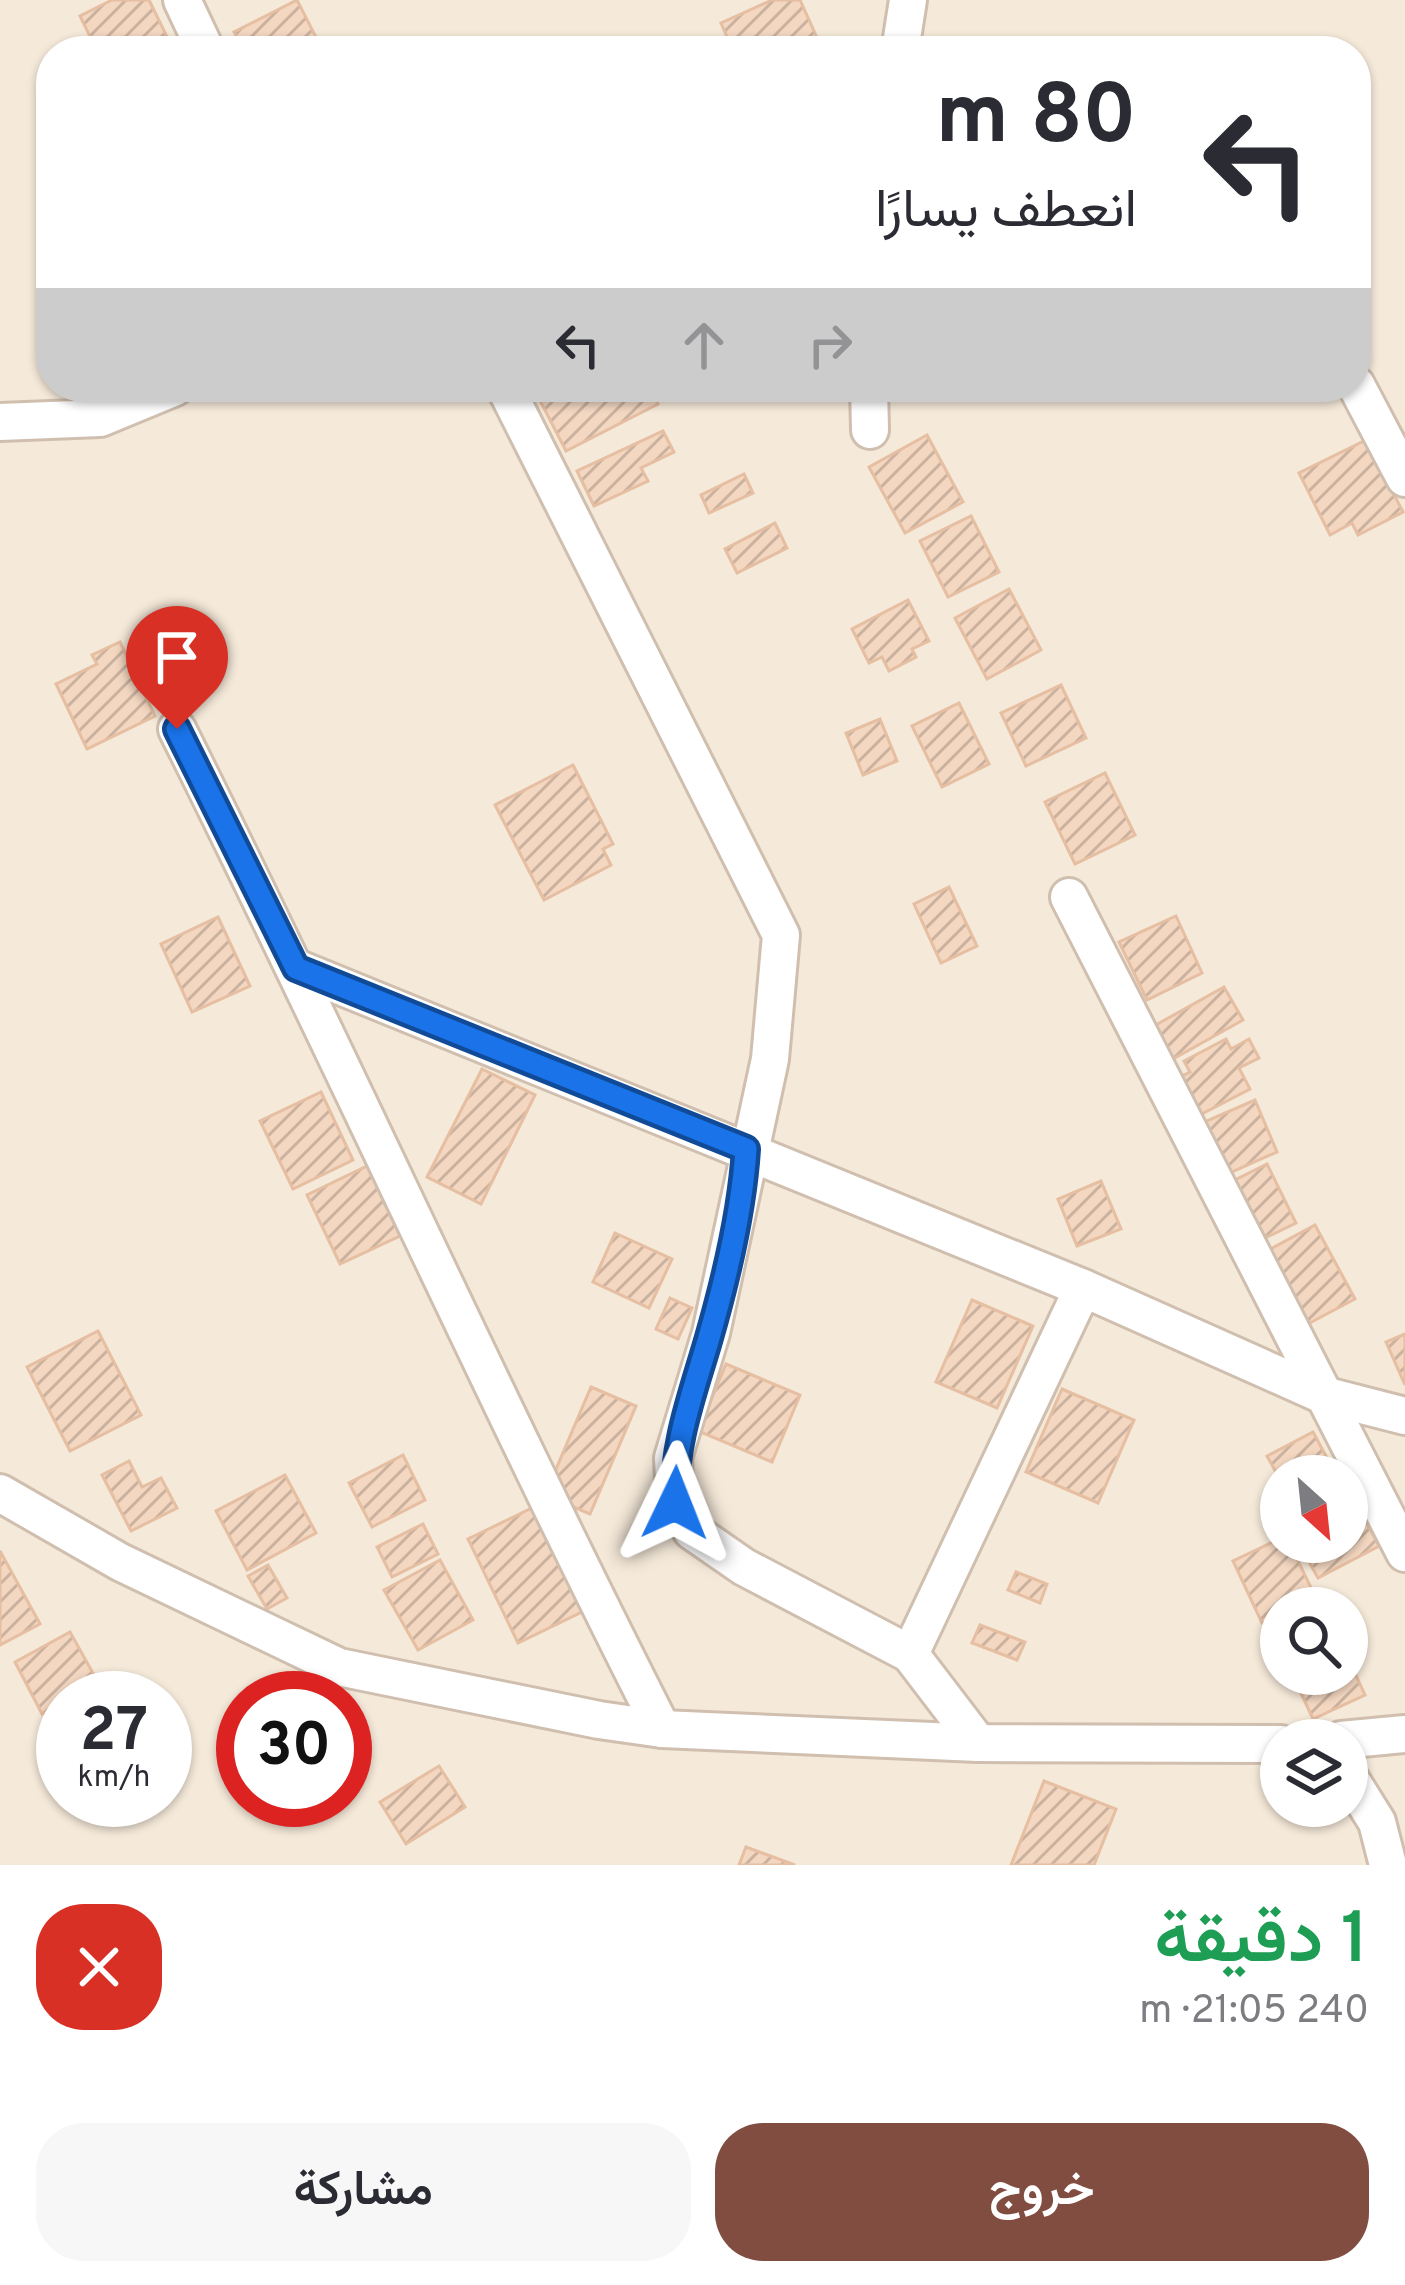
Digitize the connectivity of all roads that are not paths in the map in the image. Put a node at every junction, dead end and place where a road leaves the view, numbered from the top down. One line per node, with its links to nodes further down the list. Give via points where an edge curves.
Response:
1 (182, 0): 3 (street)
2 (908, 0): 4 (street)
3 (199, 36)
4 (902, 36)
5 (139, 402): 9 (street, via 100,418)
6 (513, 402): 15 (street, via 781,935 770,1059)
7 (869, 402): 10 (street)
8 (1365, 402): 11 (street)
9 (0, 422)
10 (870, 430)
11 (1405, 478)
12 (177, 729): 14 (street)
13 (1069, 897): 17 (street)
14 (296, 968): 15 (street); 22 (street, via 533,1477)
15 (746, 1149): 16 (street); 21 (street, via 710,1334 673,1458 675,1503 692,1531 744,1567)
16 (1083, 1288): 17 (street); 21 (street)
17 (1323, 1395): 18 (street); 20 (street)
18 (1405, 1416)
19 (0, 1493): 22 (street, via 120,1562 339,1667)
20 (1405, 1552)
21 (910, 1654): 25 (street)
22 (662, 1730): 25 (street)
23 (1405, 1734): 24 (street)
24 (1368, 1737)
25 (978, 1743): 26 (street)
26 (1260, 1744)
27 (1368, 1808): 28 (street)
28 (1388, 1865)

